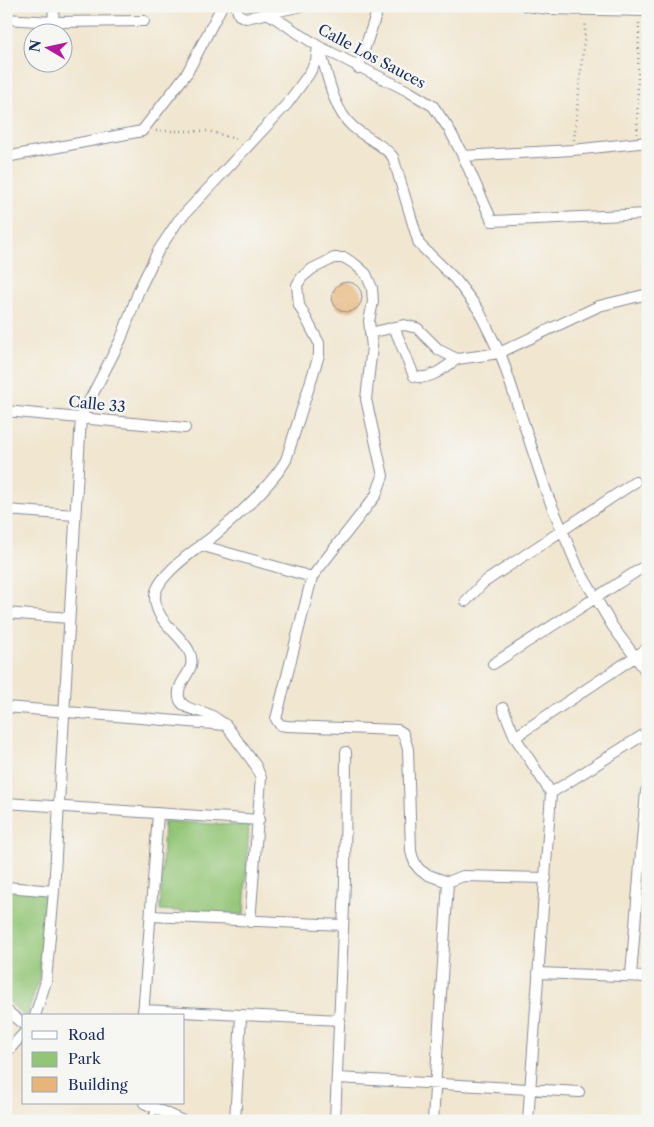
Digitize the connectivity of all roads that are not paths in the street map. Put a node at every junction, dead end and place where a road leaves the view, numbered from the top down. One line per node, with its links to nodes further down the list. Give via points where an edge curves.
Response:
1 (54, 6): 11 (street)
2 (222, 6): 16 (street, via 187,74 142,131)
3 (236, 6): 8 (street, via 239,15 246,18)
4 (302, 6): 8 (street)
5 (378, 6): 13 (street)
6 (526, 6): 7 (street)
7 (644, 11)
8 (269, 14): 12 (street, Calle Los Sauces)
9 (6, 19): 11 (street)
10 (144, 21): 11 (street)
11 (53, 22)
12 (318, 46): 13 (street, Calle Los Sauces); 21 (street, via 342,114 351,125 393,157 419,244 455,279 478,309); 24 (street, via 316,61 287,104 178,220 158,251 121,339)
13 (358, 68): 15 (street, Calle Los Sauces, via 433,106)
14 (648, 142): 15 (street)
15 (463, 156): 17 (street, Calle Los Sauces, via 492,221)
16 (6, 158)
17 (648, 214)
18 (648, 294): 21 (street, via 599,306)
19 (394, 327): 20 (street); 22 (street, via 417,328 439,350); 22 (street, via 414,376 420,379 438,372)
20 (370, 333): 30 (street, via 372,288 366,274 356,265 345,258 334,258 302,277 296,294 306,322 319,343 320,354 286,460 269,483); 32 (street, via 372,347 366,399 380,457 381,486)
21 (499, 353): 22 (street); 29 (street)
22 (457, 359)
23 (6, 411): 24 (street, Calle 33)
24 (81, 417): 25 (street, Calle 33); 28 (street)
25 (185, 428)
26 (635, 482): 29 (street)
27 (6, 510): 28 (street)
28 (75, 515): 36 (street)
29 (562, 530): 33 (street, via 578,568); 34 (street, via 484,583)
30 (200, 545): 32 (street); 44 (street, via 160,582 155,597 158,613 192,658 179,698 183,705 209,714)
31 (648, 564): 33 (street)
32 (312, 577): 55 (street, via 276,719 280,725 287,726 398,730 403,733 408,749 414,865 420,872)
33 (596, 598): 38 (street); 39 (street)
34 (466, 601)
35 (6, 613): 36 (street)
36 (69, 618): 43 (street)
37 (648, 648): 38 (street)
38 (634, 656): 40 (street); 46 (street)
39 (493, 664)
40 (648, 674)
41 (6, 707): 43 (street)
42 (503, 708): 46 (street)
43 (64, 712): 44 (street); 51 (street)
44 (226, 725): 53 (street, via 261,778)
45 (648, 732): 49 (street)
46 (515, 737): 49 (street)
47 (346, 752): 60 (street)
48 (646, 791): 62 (street)
49 (551, 793): 54 (street)
50 (6, 803): 51 (street)
51 (59, 806): 52 (street); 57 (street)
52 (158, 814): 53 (street); 58 (street)
53 (259, 820): 59 (street)
54 (546, 878): 55 (street, via 463,876); 61 (street)
55 (448, 882): 75 (street)
56 (6, 887): 57 (street)
57 (54, 891): 66 (street, via 46,981)
58 (151, 916): 59 (street); 65 (street)
59 (250, 922): 60 (street)
60 (342, 925): 70 (street)
61 (538, 973): 62 (street); 76 (street)
62 (631, 975): 63 (street)
63 (648, 977)
64 (6, 1010): 71 (street)
65 (143, 1013): 67 (street)
66 (36, 1014)
67 (176, 1014)
68 (185, 1014): 69 (street)
69 (241, 1016): 70 (street); 82 (street)
70 (340, 1020): 74 (street)
71 (22, 1024)
72 (22, 1035): 73 (street)
73 (6, 1054)
74 (338, 1078): 75 (street); 83 (street)
75 (435, 1083): 76 (street); 84 (street)
76 (530, 1089): 77 (street); 85 (street)
77 (579, 1092)
78 (146, 1104): 79 (street)
79 (155, 1109): 80 (lane); 81 (street)
80 (150, 1121)
81 (183, 1121)
82 (235, 1121)
83 (335, 1121)
84 (433, 1121)
85 (528, 1121)

